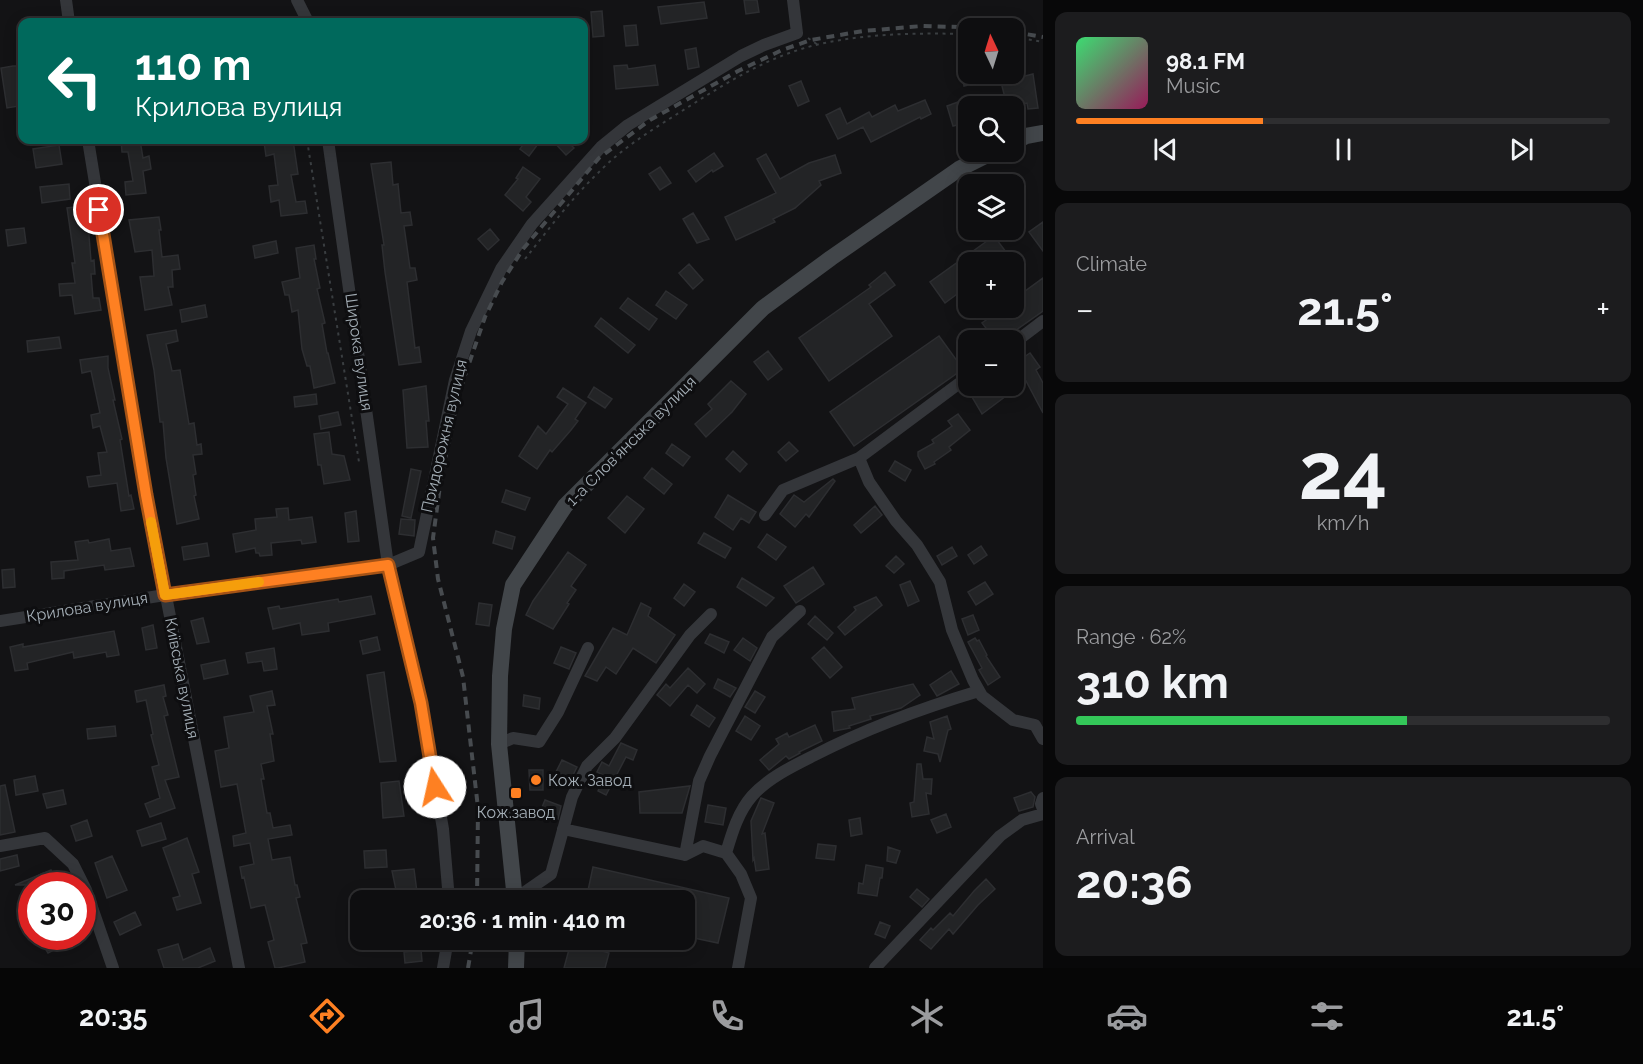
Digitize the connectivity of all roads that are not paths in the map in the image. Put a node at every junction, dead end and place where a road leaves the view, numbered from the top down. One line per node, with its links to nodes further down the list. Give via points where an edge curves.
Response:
1 (66, 0): 4 (street)
2 (297, 0): 5 (street)
3 (793, 0): 16 (street, Придорожня вулиця, via 798,33 741,56 628,125 601,147 531,224 501,269 471,331 454,380 419,552)
4 (68, 18)
5 (306, 18)
6 (1043, 133): 7 (street)
7 (1024, 137)
8 (88, 144): 17 (street, Київська вулиця)
9 (329, 144): 16 (street, Широка вулиця)
10 (973, 162): 24 (street, 1-а Слов’янська вулиця, via 764,308 565,506 513,585 504,629)
11 (1043, 321): 12 (street)
12 (1024, 335)
13 (958, 384): 14 (street)
14 (860, 458): 15 (street, via 783,490); 22 (street, via 869,482 940,582 952,630)
15 (765, 515)
16 (388, 565): 17 (street, Крилова вулиця); 31 (street, via 423,714 443,829)
17 (165, 595): 20 (street, Крилова вулиця); 37 (street, Київська вулиця)
18 (800, 611): 30 (street, via 772,637 710,756 699,780)
19 (711, 614): 27 (street, via 690,635 615,738 587,766)
20 (0, 621)
21 (588, 648): 24 (street, via 539,742 513,738)
22 (979, 692): 23 (street, via 1013,720 1035,724); 29 (street, via 853,735 785,770 753,794 733,828)
23 (1043, 739)
24 (499, 744): 32 (street, 1-а Слов’янська вулиця)
25 (1043, 798): 26 (street)
26 (1043, 812): 41 (street, via 1000,836)
27 (563, 829): 30 (street); 33 (street, via 551,874)
28 (0, 846): 36 (street, via 45,838 73,864)
29 (726, 854): 30 (street, via 703,846); 40 (street, via 741,874 751,898)
30 (685, 855)
31 (448, 890)
32 (514, 890)
33 (529, 890)
34 (446, 950): 38 (street)
35 (517, 950): 39 (street)
36 (113, 968)
37 (239, 968)
38 (443, 968)
39 (516, 968)
40 (738, 968)
41 (875, 968)

